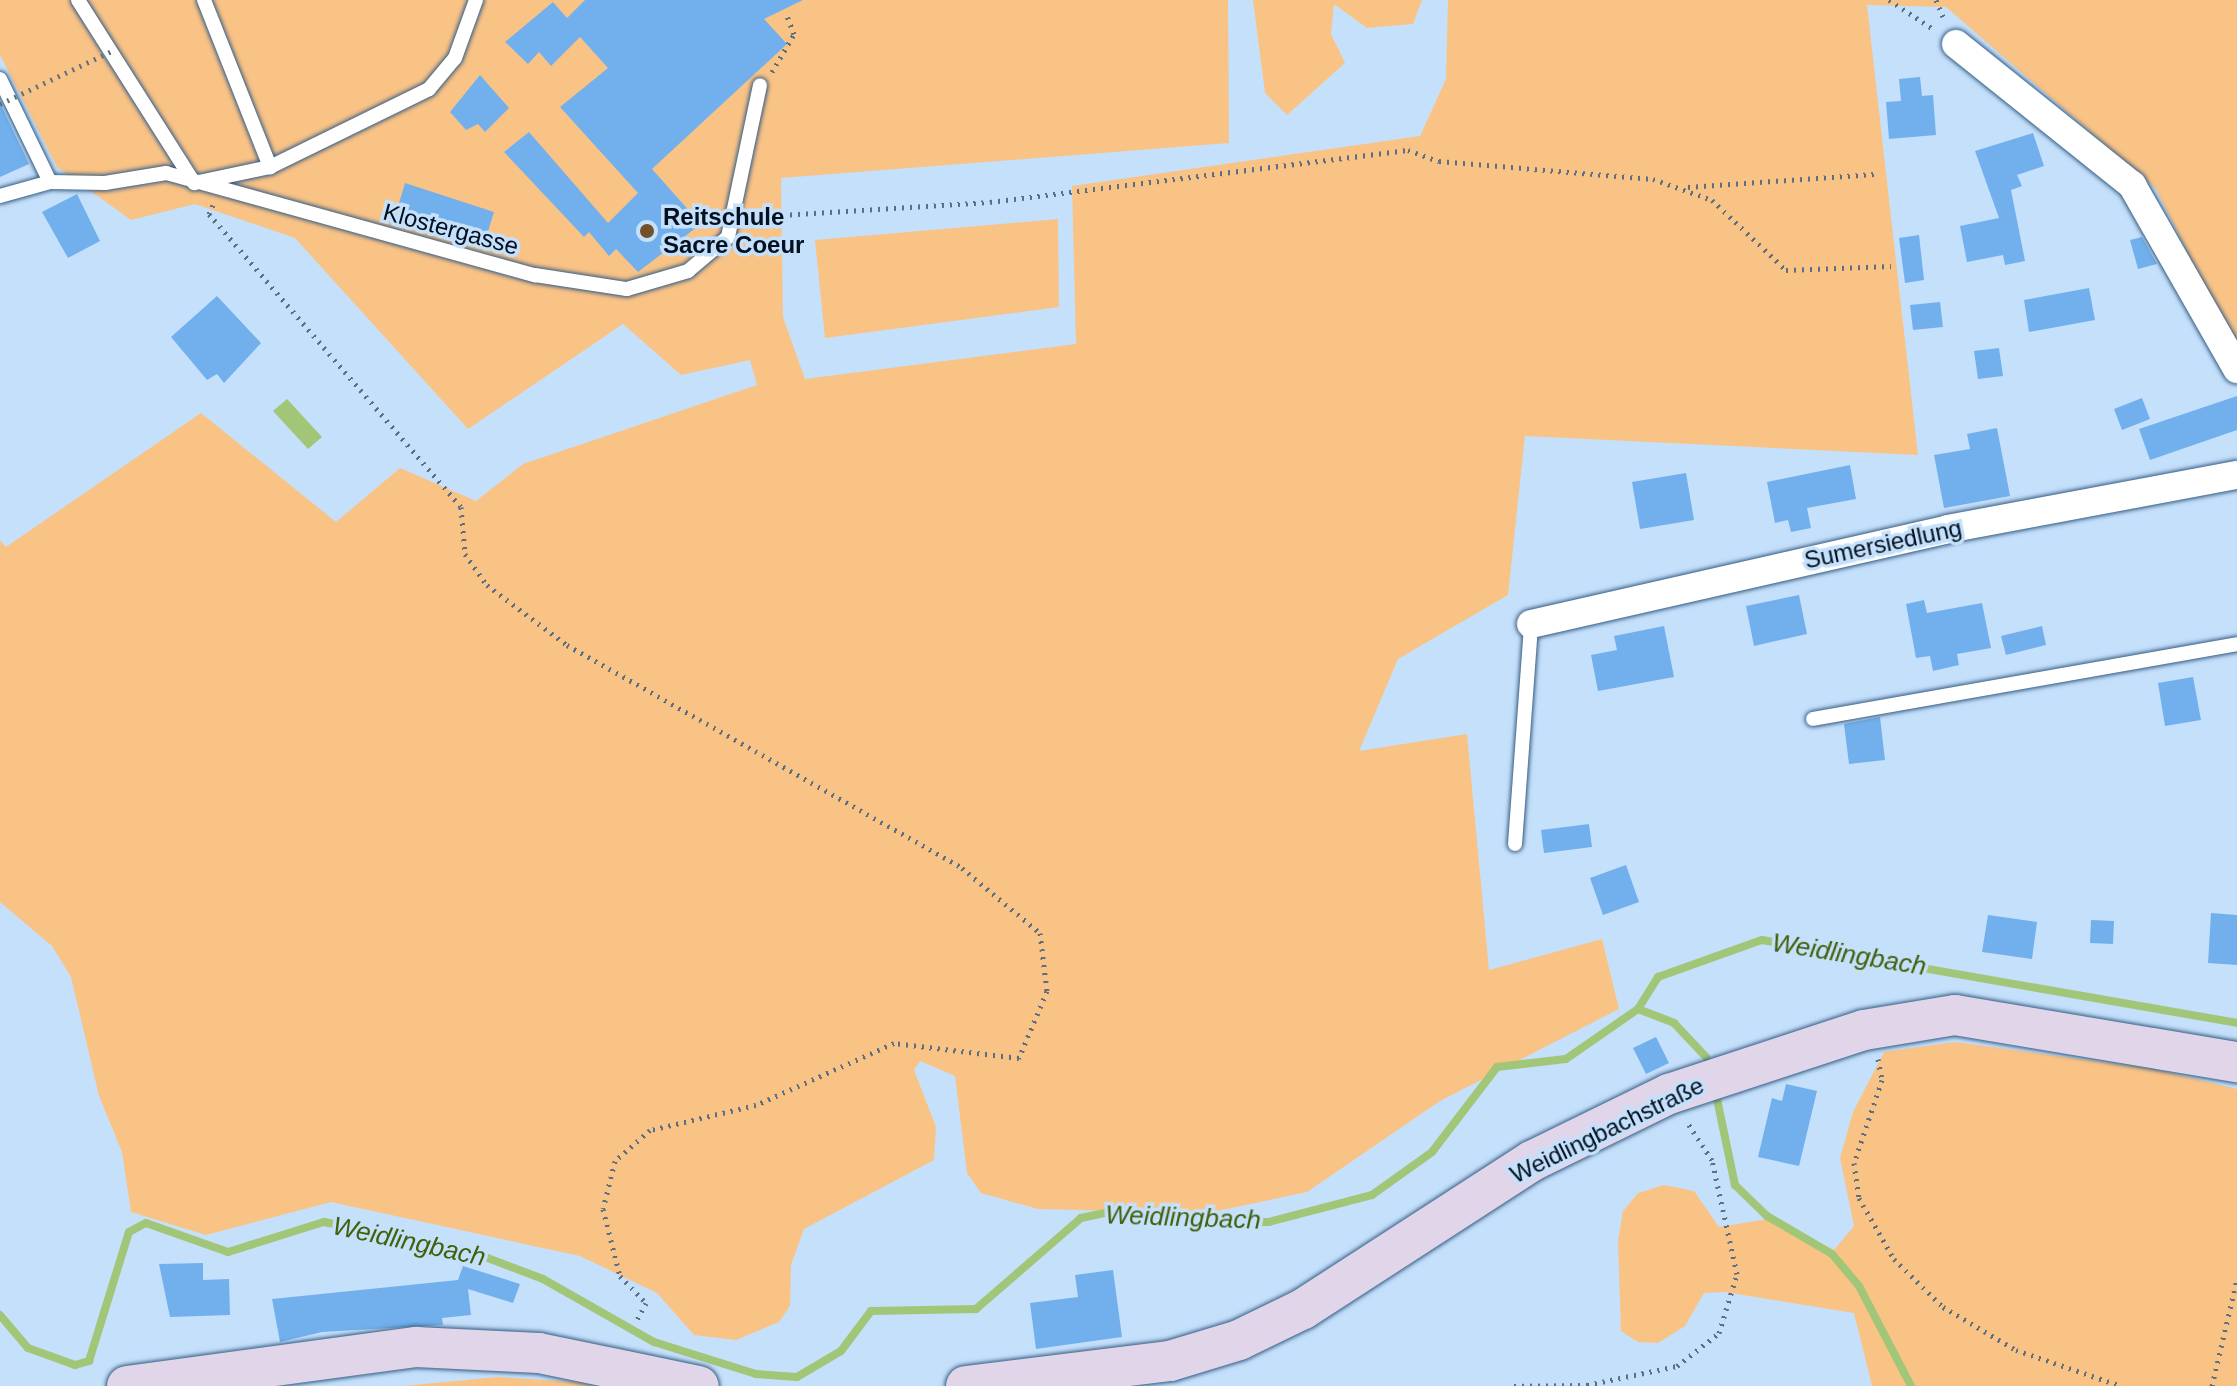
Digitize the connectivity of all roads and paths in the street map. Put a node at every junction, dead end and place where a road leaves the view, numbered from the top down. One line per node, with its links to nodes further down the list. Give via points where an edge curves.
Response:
1 (78, 0): 7 (lane)
2 (204, 0): 11 (lane)
3 (476, 0): 11 (lane, via 455,58 429,89)
4 (1889, 0): 6 (path)
5 (786, 13): 9 (path, via 794,34 786,58)
6 (1956, 44): 20 (street, via 2132,185)
7 (110, 52): 10 (path, bridge); 14 (lane)
8 (0, 79): 13 (lane)
9 (760, 85): 18 (lane, Klostergasse)
10 (0, 104)
11 (270, 167): 14 (lane)
12 (1875, 174): 15 (path)
13 (50, 182): 14 (lane, Klostergasse, via 105,183 166,173); 17 (lane, Klostergasse)
14 (194, 183): 16 (lane, Klostergasse)
15 (1685, 187): 18 (path, via 1585,170 1439,161 1408,150 990,202); 19 (path, via 1712,200 1786,270)
16 (220, 190): 18 (lane, Klostergasse, via 535,275 627,289 688,271 728,237); 30 (path, via 209,214 461,507 465,554 487,585 567,645 962,868 1040,933 1047,991 1019,1058 894,1043 756,1105 650,1130 615,1161 603,1209 620,1276 646,1303)
17 (0, 196)
18 (732, 218)
19 (1891, 266)
20 (2237, 369)
21 (2237, 475): 22 (street, Sumersiedlung, via 1948,529)
22 (1531, 624): 25 (lane)
23 (2237, 644): 24 (lane)
24 (1813, 719)
25 (1515, 844)
26 (1864, 1030): 27 (main road, Weidlingbachstraße, via 1955,1015); 28 (main road, Weidlingbachstraße); 35 (path, via 1882,1080 1854,1163 1859,1198 1894,1259 1943,1307 2016,1350)
27 (2237, 1062)
28 (1669, 1094): 33 (main road, Weidlingbachstraße, via 1532,1161 1303,1309 1239,1340 1170,1361); 34 (path, via 1712,1160 1737,1274 1719,1333 1677,1366 1587,1385)
29 (2237, 1279): 36 (path)
30 (636, 1322)
31 (127, 1386): 32 (main road, via 416,1347 539,1353)
32 (699, 1386)
33 (966, 1386)
34 (1514, 1386)
35 (2121, 1386)
36 (2212, 1386)

